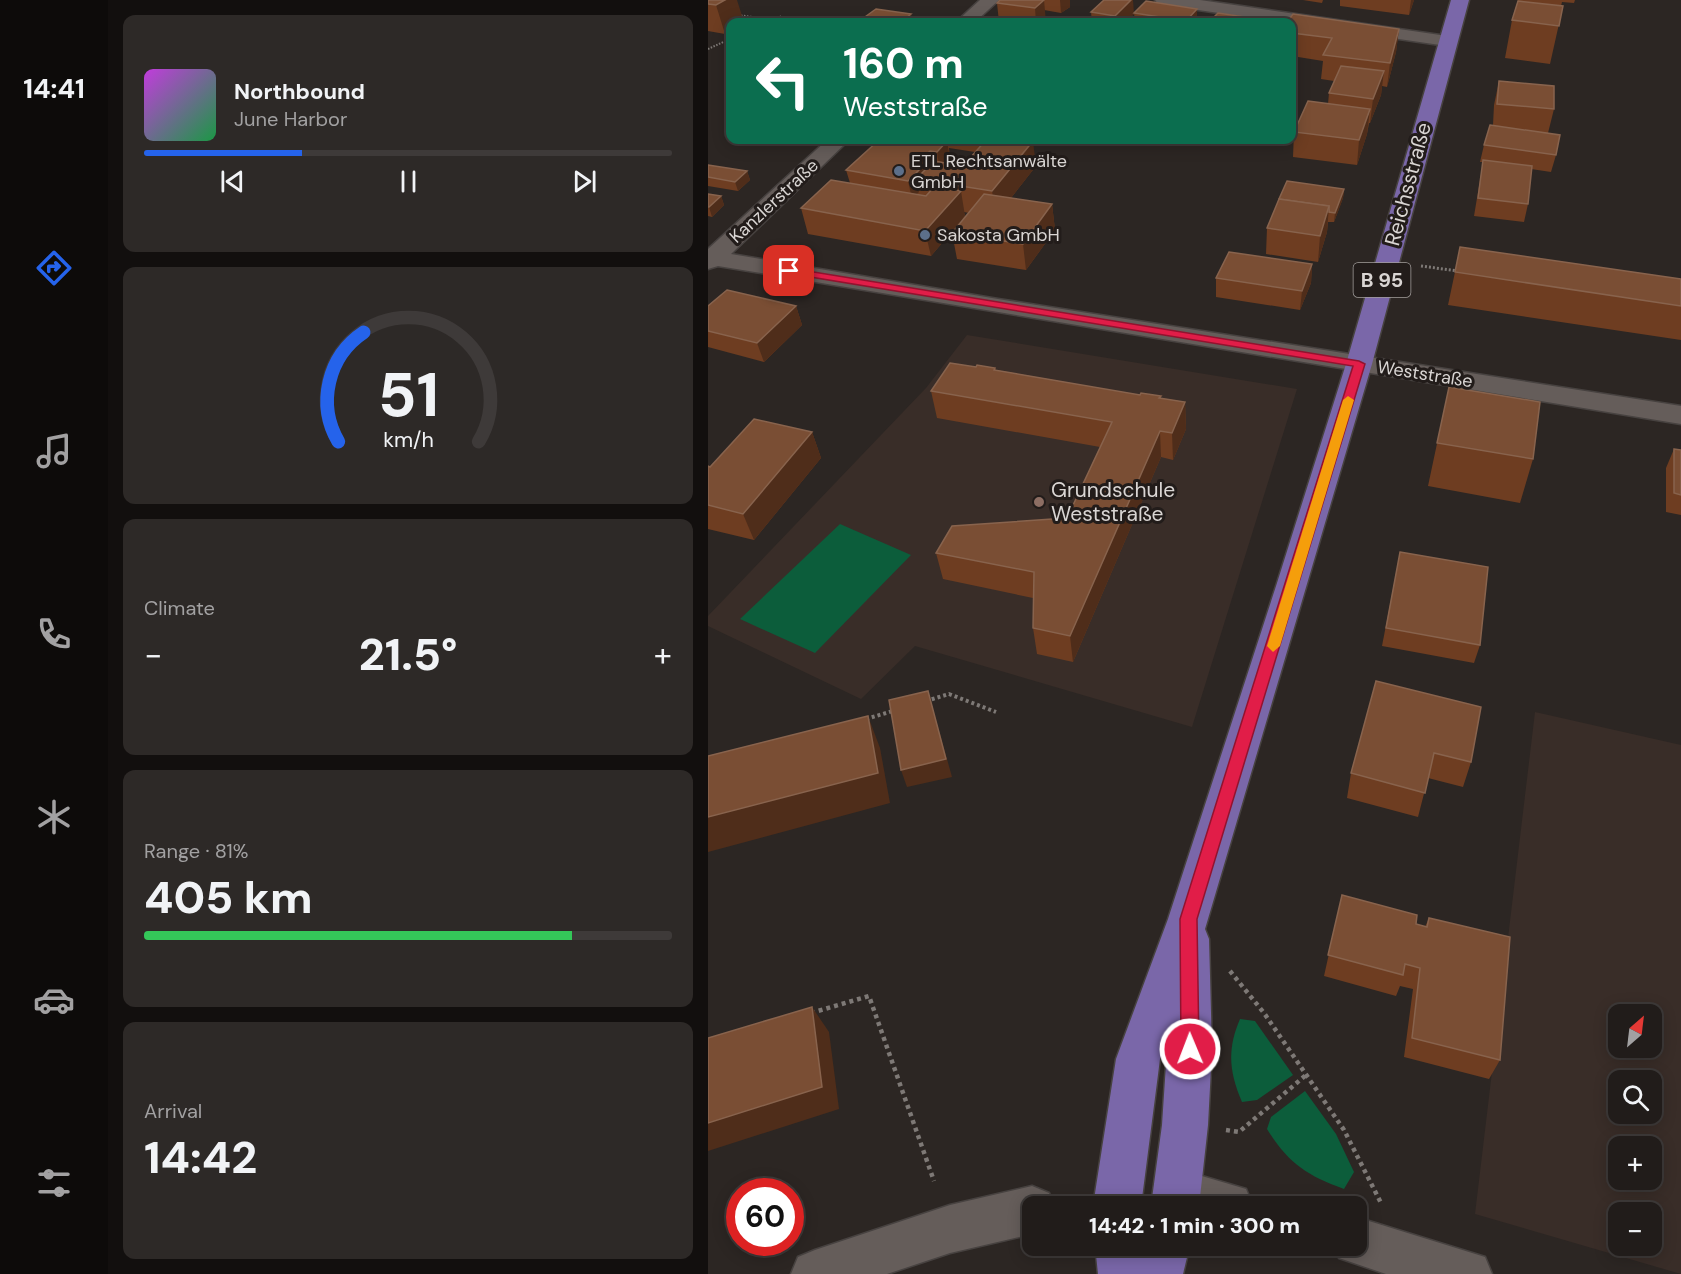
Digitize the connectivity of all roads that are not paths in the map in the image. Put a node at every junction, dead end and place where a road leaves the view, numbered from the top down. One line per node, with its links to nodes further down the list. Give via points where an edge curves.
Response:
1 (990, 0): 4 (street)
2 (1164, 0): 5 (street)
3 (1460, 0): 7 (main road, Reichsstraße / B 95)
4 (970, 18)
5 (1288, 18)
6 (1296, 19): 7 (street)
7 (1447, 41): 10 (main road, Reichsstraße / B 95)
8 (835, 144): 9 (street, Kanzlerstraße)
9 (710, 259): 10 (street, Weststraße)
10 (1359, 364): 11 (street, Weststraße); 12 (main road, Reichsstraße / B 95)
11 (1681, 415)
12 (1188, 919): 13 (main road, Reichsstraße / B 95, via 1138,1059); 14 (main road, Reichsstraße / B 95, via 1190,1049)
13 (1118, 1196)
14 (1176, 1196)
15 (1022, 1212): 19 (street, via 950,1229)
16 (1367, 1244): 22 (street)
17 (1120, 1256): 20 (main road)
18 (1163, 1256): 21 (main road)
19 (815, 1274)
20 (1122, 1274)
21 (1159, 1274)
22 (1468, 1274)

